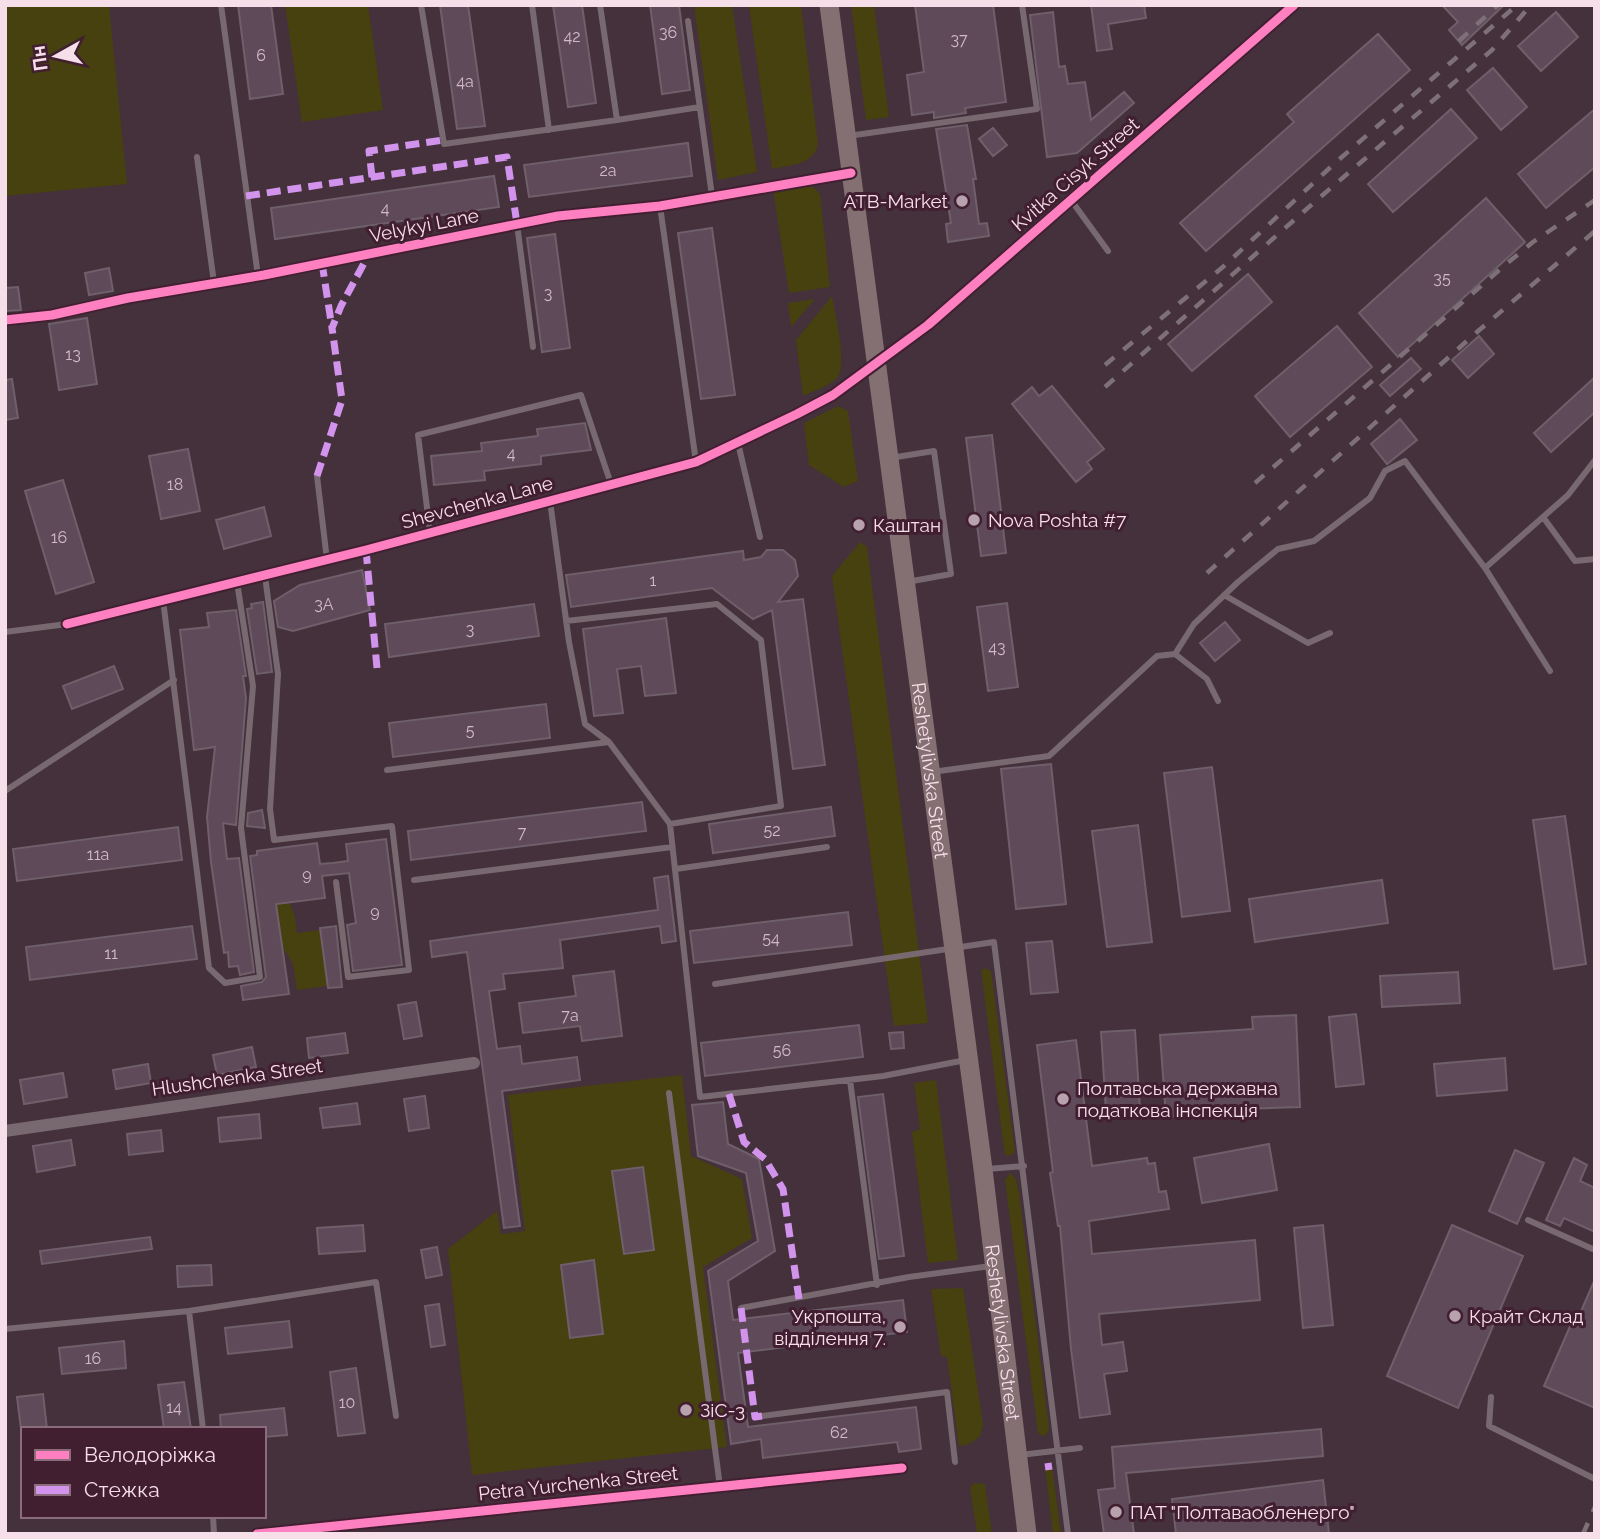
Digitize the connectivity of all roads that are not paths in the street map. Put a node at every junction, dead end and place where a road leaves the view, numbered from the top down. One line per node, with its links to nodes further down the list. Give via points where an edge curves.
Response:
1 (221, 5): 20 (lane)
2 (421, 5): 11 (lane, via 444,144)
3 (533, 5): 11 (lane)
4 (600, 5): 10 (lane)
5 (829, 5): 12 (main road, Reshetylivska Street)
6 (1022, 5): 12 (lane, via 1037,109)
7 (1294, 5): 16 (street, Kvitka Cisyk Street)
8 (688, 21): 9 (lane)
9 (700, 107): 10 (lane); 15 (lane)
10 (617, 120): 11 (lane)
11 (549, 130)
12 (846, 137): 14 (main road, Reshetylivska Street)
13 (197, 157): 21 (lane)
14 (851, 173): 15 (street, Velykyi Lane); 24 (main road, Reshetylivska Street)
15 (712, 197): 17 (street, Velykyi Lane)
16 (1071, 201): 19 (lane); 24 (street, Kvitka Cisyk Street)
17 (660, 206): 18 (street, Velykyi Lane); 28 (lane)
18 (517, 224): 20 (street, Velykyi Lane); 23 (lane)
19 (1108, 251)
20 (258, 276): 21 (street, Velykyi Lane)
21 (214, 283): 22 (street, Velykyi Lane)
22 (5, 320)
23 (533, 346)
24 (876, 365): 25 (street, Shevchenka Lane, via 833,394); 26 (main road, Reshetylivska Street)
25 (738, 443): 28 (street, Shevchenka Lane); 34 (lane)
26 (889, 458): 40 (main road, Reshetylivska Street); 40 (lane, via 934,451 951,574)
27 (1595, 460): 32 (lane, via 1568,495)
28 (696, 462): 30 (street, Shevchenka Lane)
29 (317, 476): 36 (lane)
30 (611, 484): 31 (street, Shevchenka Lane); 33 (lane, via 581,395 418,435)
31 (550, 501): 33 (street, Shevchenka Lane); 43 (lane)
32 (1543, 517): 35 (lane, via 1575,561); 37 (lane)
33 (430, 532): 36 (street, Shevchenka Lane)
34 (760, 537)
35 (1595, 559)
36 (327, 560): 38 (street, Shevchenka Lane)
37 (1485, 568): 41 (lane, via 1405,461 1385,471 1370,498 1314,541 1279,549); 48 (lane)
38 (265, 575): 39 (street, Shevchenka Lane); 60 (lane, via 278,674 270,809 274,840 392,826 409,970 348,977)
39 (237, 582): 42 (street, Shevchenka Lane); 49 (lane, via 253,686 241,828 260,977 225,983 209,968)
40 (905, 583): 53 (main road, Reshetylivska Street)
41 (1224, 595): 46 (lane, via 1308,643); 47 (lane, via 1194,624)
42 (163, 600): 44 (street, Shevchenka Lane); 49 (lane)
43 (566, 621): 51 (lane, via 585,724); 55 (lane, via 717,604 761,640 781,806)
44 (67, 624): 45 (lane)
45 (5, 632)
46 (1330, 633)
47 (1175, 654): 50 (lane, via 1207,679); 53 (lane, via 1157,656 1049,756)
48 (1550, 671)
49 (174, 680): 54 (lane)
50 (1218, 701)
51 (609, 742): 52 (lane); 55 (lane)
52 (387, 770)
53 (930, 773): 61 (main road, Reshetylivska Street)
54 (5, 791)
55 (670, 824): 57 (lane)
56 (827, 847): 58 (lane)
57 (672, 848): 58 (lane); 59 (lane)
58 (676, 869): 65 (lane, via 700,1097)
59 (414, 880)
60 (335, 882)
61 (953, 949): 62 (lane); 63 (main road, Reshetylivska Street); 68 (lane, via 994,942)
62 (715, 984)
63 (968, 1059): 65 (lane); 69 (main road, Reshetylivska Street)
64 (474, 1063): 67 (street, Hlushchenka Street)
65 (850, 1080): 73 (lane)
66 (669, 1093): 87 (lane)
67 (5, 1131)
68 (1024, 1166): 69 (lane); 82 (lane)
69 (983, 1169): 72 (main road, Reshetylivska Street)
70 (1528, 1220): 71 (lane)
71 (1595, 1250)
72 (994, 1265): 73 (lane); 83 (main road, Reshetylivska Street)
73 (877, 1285): 74 (lane)
74 (741, 1308)
75 (189, 1311): 76 (lane); 78 (lane, via 376,1282); 80 (lane)
76 (5, 1329)
77 (1491, 1397): 86 (lane, via 1489,1426)
78 (396, 1416)
79 (762, 1416): 84 (lane, via 947,1392)
80 (203, 1427)
81 (1080, 1448): 82 (lane)
82 (1058, 1451): 83 (lane); 90 (lane)
83 (1017, 1455): 89 (main road, Reshetylivska Street)
84 (955, 1462)
85 (902, 1468): 87 (street, Petra Yurchenka Street)
86 (1595, 1479)
87 (720, 1487): 88 (street, Petra Yurchenka Street)
88 (257, 1534)
89 (1027, 1534)
90 (1068, 1534)

